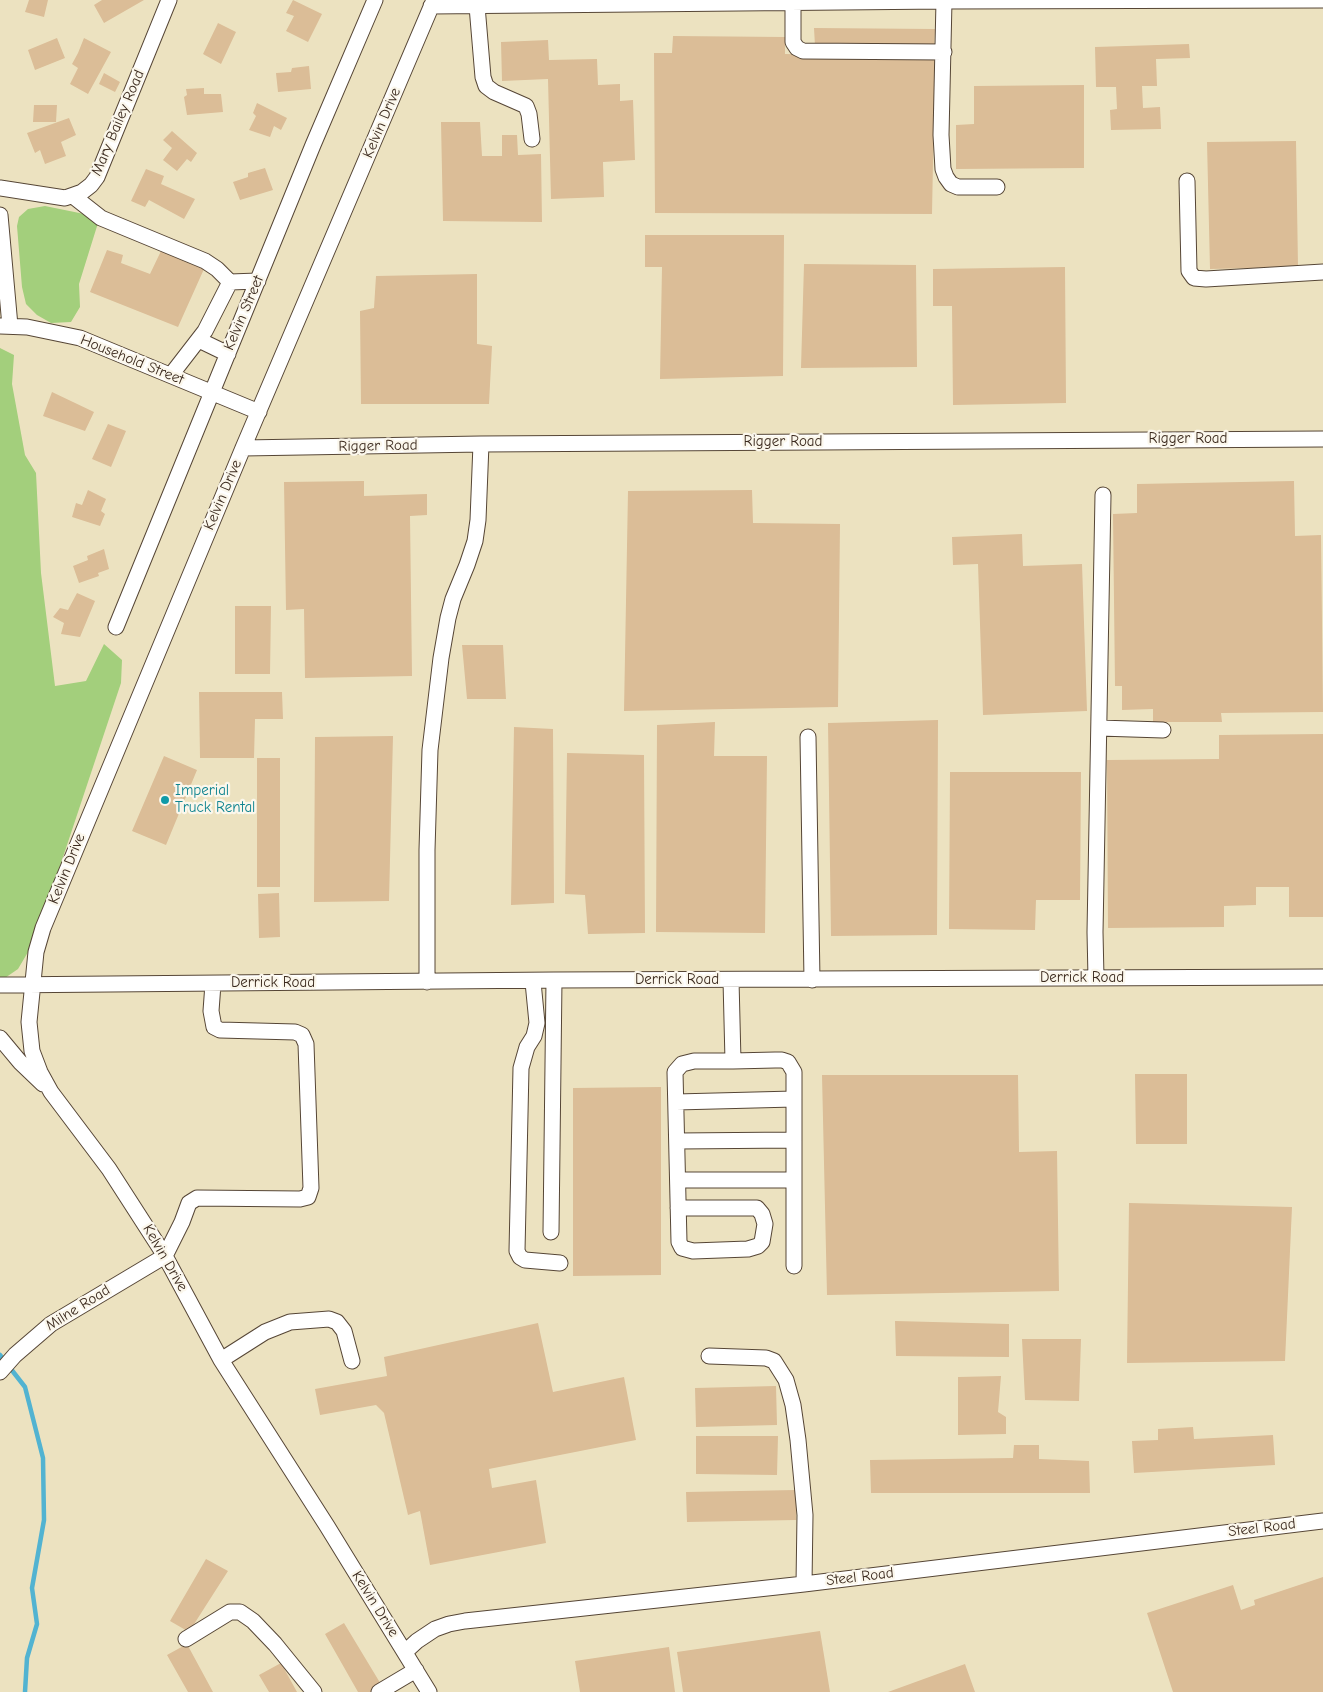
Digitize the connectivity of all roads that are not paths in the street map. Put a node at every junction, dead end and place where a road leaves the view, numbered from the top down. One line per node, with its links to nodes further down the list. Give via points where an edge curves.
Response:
1 (169, 0): 13 (street, Mary Bailey Road, via 97,176 91,185)
2 (375, 0): 16 (street, Kelvin Street)
3 (1323, 0): 4 (street)
4 (944, 1): 6 (street); 8 (street)
5 (433, 3): 7 (street); 23 (street, Kelvin Drive)
6 (793, 4): 7 (street); 8 (street, via 793,42 803,51)
7 (477, 6): 9 (street, via 482,77 494,92 526,106)
8 (944, 52): 11 (street, via 941,135 946,177 958,187)
9 (532, 139)
10 (1188, 181): 15 (street, via 1189,272 1194,278)
11 (997, 187)
12 (0, 188): 13 (street, via 57,198)
13 (74, 196): 17 (street, via 107,221 205,261)
14 (0, 214): 18 (street)
15 (1323, 272)
16 (258, 281): 17 (street); 20 (street, Kelvin Street)
17 (230, 282): 19 (street)
18 (5, 326): 21 (street, Household Street, via 46,330 80,338)
19 (199, 340): 20 (street); 21 (street)
20 (228, 354): 22 (street, Kelvin Street)
21 (171, 375): 22 (street, Household Street)
22 (212, 392): 23 (street, Household Street); 28 (street, Kelvin Street)
23 (259, 412): 26 (street, Kelvin Drive)
24 (1323, 438): 25 (street, Rigger Road)
25 (481, 444): 26 (street, Rigger Road); 37 (street, via 475,541 448,618 430,750)
26 (242, 448): 41 (street, Kelvin Drive, via 43,928)
27 (1103, 495): 29 (street)
28 (116, 627)
29 (1099, 728): 30 (street); 33 (street)
30 (1163, 730)
31 (808, 737): 36 (street)
32 (1323, 977): 33 (street, Derrick Road)
33 (1096, 978): 36 (street, Derrick Road)
34 (554, 980): 35 (street, Derrick Road); 38 (street, Derrick Road); 52 (street)
35 (731, 980): 36 (street, Derrick Road); 43 (street)
36 (812, 980)
37 (427, 982): 38 (street, Derrick Road); 39 (street, Derrick Road)
38 (533, 982): 54 (street, via 537,1023 521,1068 517,1251 526,1260)
39 (213, 984): 41 (street, Derrick Road); 53 (street, via 211,1011 214,1027 220,1030 295,1032 306,1044 311,1188 308,1197 300,1199 197,1198 190,1203)
40 (0, 985): 41 (street, Derrick Road)
41 (32, 985): 44 (street, Kelvin Drive, via 31,1046)
42 (0, 1038): 44 (street)
43 (733, 1061): 45 (street, via 788,1062 794,1072); 46 (street, via 682,1064 675,1072)
44 (51, 1092): 53 (street, Kelvin Drive, via 109,1169)
45 (794, 1099): 46 (street); 47 (street)
46 (676, 1102): 48 (street)
47 (794, 1140): 48 (street); 50 (street)
48 (678, 1141): 49 (street)
49 (678, 1180): 50 (street); 51 (street)
50 (794, 1180): 55 (street)
51 (678, 1208): 51 (street, via 757,1208 764,1218 764,1238 758,1246 748,1248 687,1250 679,1242)
52 (551, 1232)
53 (166, 1256): 57 (street, Kelvin Drive); 59 (street, Milne Road, via 51,1324)
54 (560, 1263)
55 (794, 1266)
56 (709, 1356): 61 (street, via 766,1358 774,1361 786,1380 798,1440 804,1515)
57 (221, 1360): 58 (street, via 265,1332 290,1322 330,1319 344,1330); 63 (street, Kelvin Drive)
58 (352, 1361)
59 (0, 1372)
60 (1323, 1521): 61 (street, Steel Road)
61 (804, 1584): 63 (street, Steel Road, via 465,1621 435,1629)
62 (186, 1639): 65 (street, via 230,1612 240,1612 276,1644)
63 (405, 1652): 64 (street, Kelvin Drive)
64 (416, 1670): 66 (street); 67 (street, Kelvin Drive)
65 (314, 1692)
66 (378, 1692)
67 (429, 1692)

